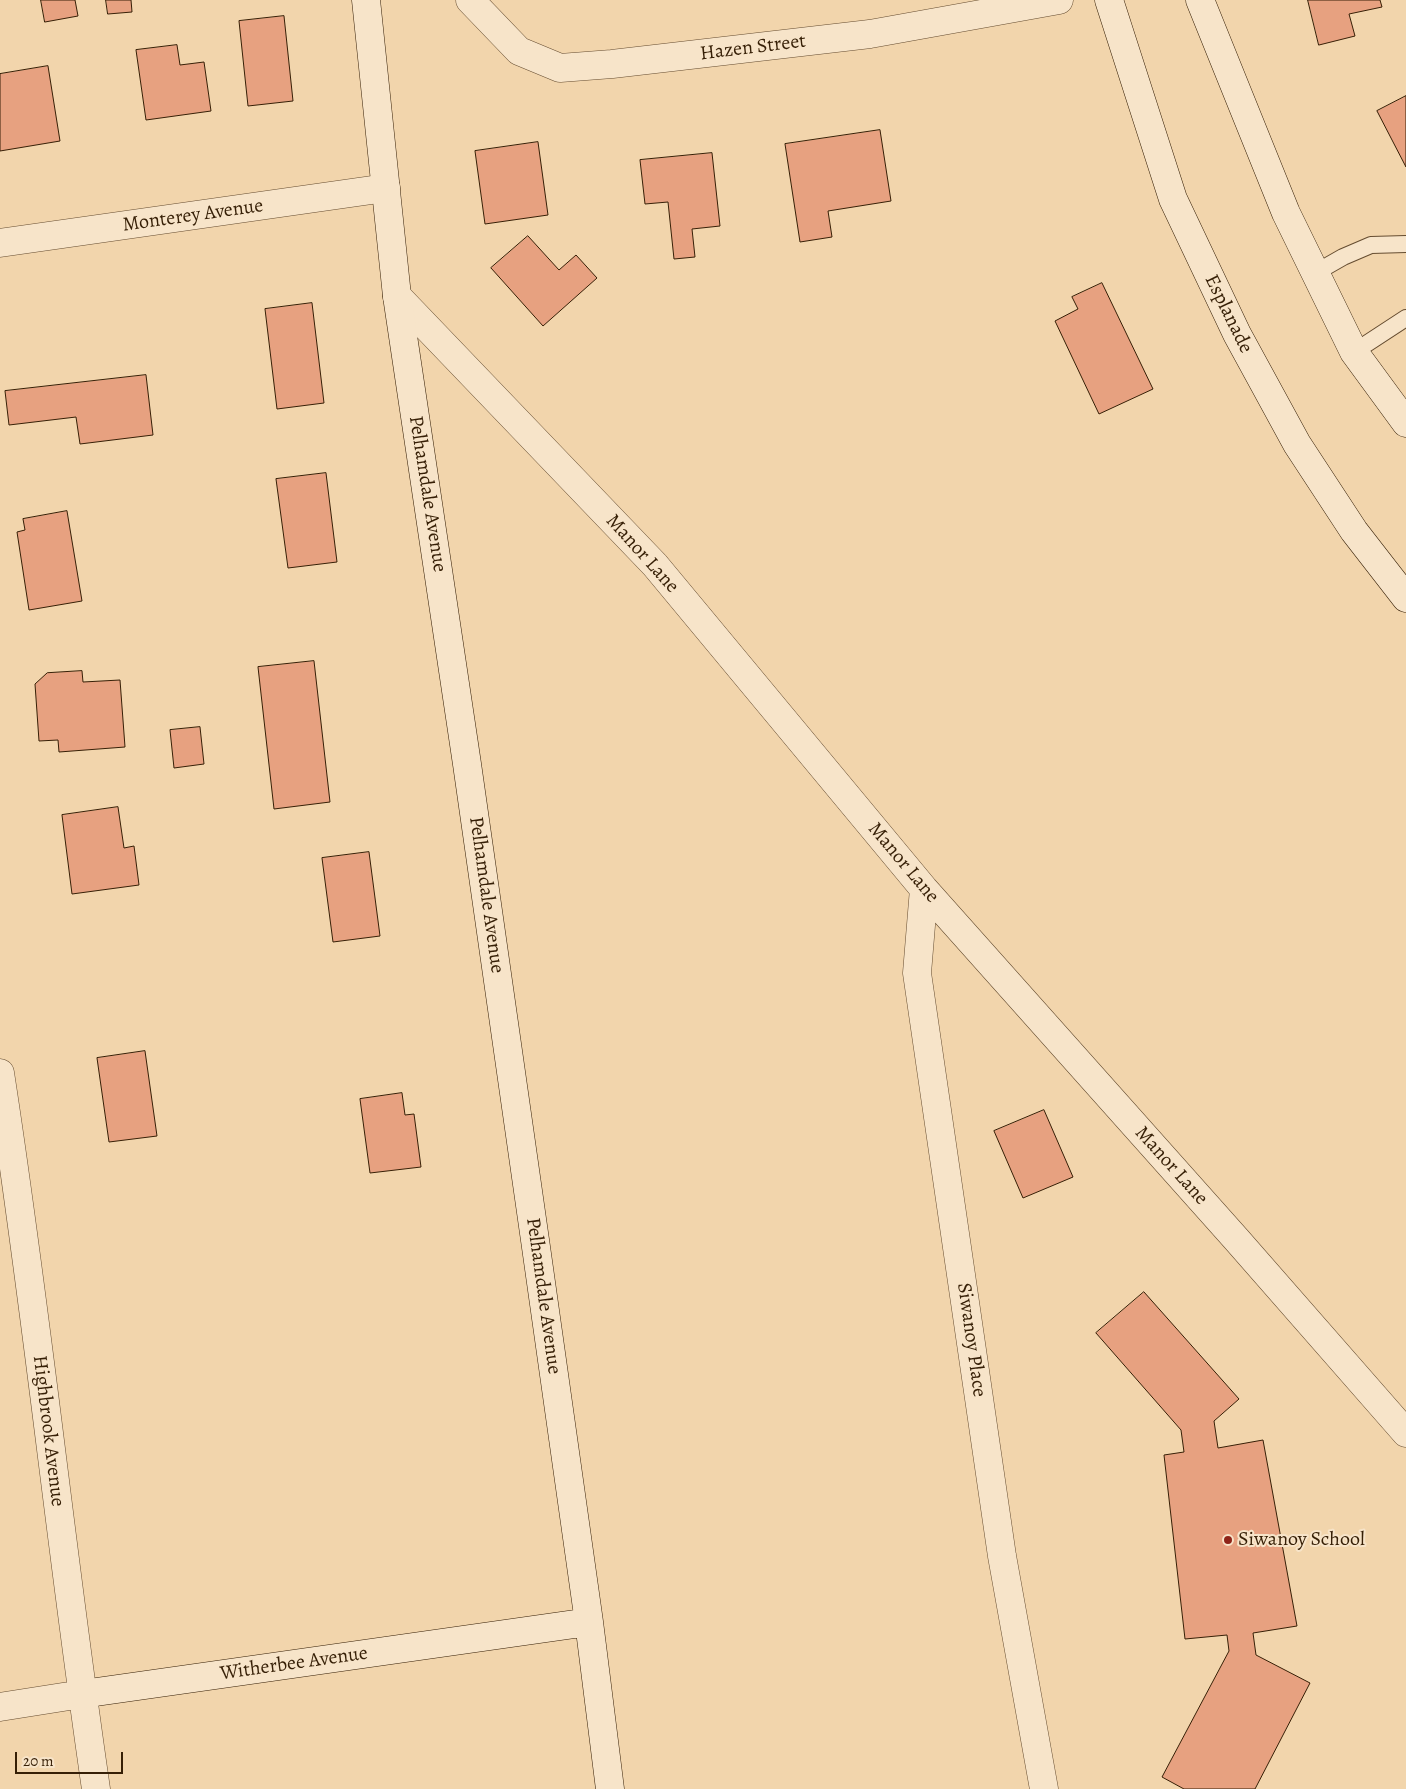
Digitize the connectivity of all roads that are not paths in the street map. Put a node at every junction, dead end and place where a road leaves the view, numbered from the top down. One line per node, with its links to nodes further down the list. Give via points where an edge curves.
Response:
1 (366, 0): 6 (street, Pelhamdale Avenue)
2 (470, 0): 3 (street, Hazen Street, via 518,52 560,68 870,34)
3 (1059, 0)
4 (1109, 0): 14 (street, Esplanade, via 1173,199 1237,334 1296,444 1354,531)
5 (1200, 0): 9 (street, via 1286,213)
6 (386, 188): 7 (street, Monterey Avenue); 10 (street, Pelhamdale Avenue)
7 (0, 243)
8 (1406, 244): 9 (lane, via 1371,245)
9 (1315, 273): 12 (street)
10 (397, 296): 15 (street, Manor Lane, via 655,565); 19 (street, Pelhamdale Avenue)
11 (1406, 318): 12 (lane)
12 (1354, 352): 13 (street)
13 (1406, 423)
14 (1406, 598)
15 (924, 889): 18 (street, Manor Lane); 24 (street, Siwanoy Place, via 917,973 1002,1556)
16 (0, 1073): 17 (street, Highbrook Avenue)
17 (7, 1166): 20 (street, Highbrook Avenue)
18 (1406, 1433)
19 (589, 1622): 20 (street, Witherbee Avenue); 23 (street, Pelhamdale Avenue)
20 (82, 1694): 21 (street, Witherbee Avenue); 22 (street, Highbrook Avenue)
21 (0, 1707)
22 (96, 1789)
23 (610, 1789)
24 (1044, 1789)

